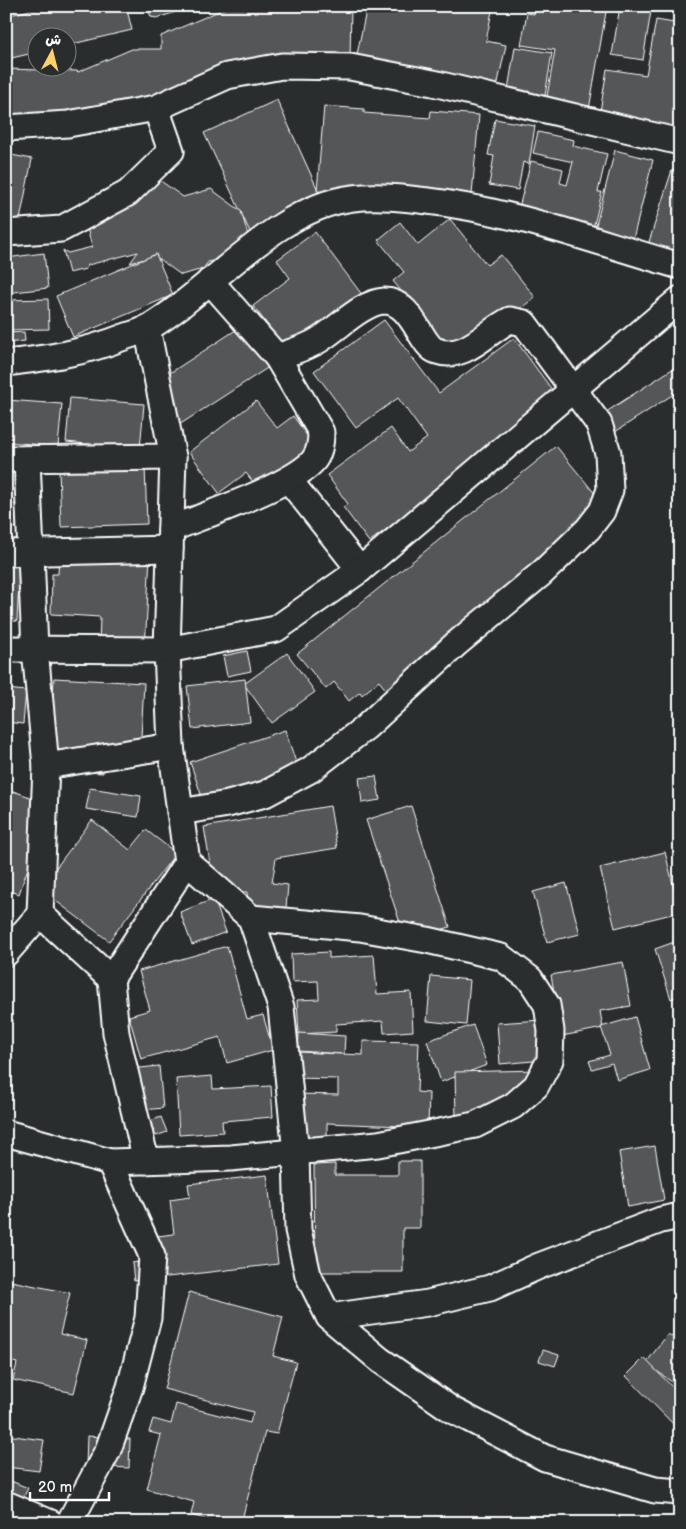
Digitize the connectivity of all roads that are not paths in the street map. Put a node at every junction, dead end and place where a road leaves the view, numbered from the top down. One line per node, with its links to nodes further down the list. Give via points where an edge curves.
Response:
1 (156, 108): 2 (street, via 68,124); 3 (street, via 226,76 282,66 350,67 433,83); 4 (street, via 171,151 128,193 61,229)
2 (6, 128)
3 (680, 142)
4 (6, 233)
5 (680, 266): 6 (street, via 559,228 458,204 394,196 352,198 306,212 233,261)
6 (210, 281): 8 (street); 9 (street)
7 (680, 299): 11 (street)
8 (147, 328): 10 (street, via 101,346 58,357); 12 (street)
9 (277, 357): 11 (street, via 318,341 368,305 384,301 401,306 434,350 444,353 466,350 510,320 524,324); 14 (street, via 321,432 321,444 313,461)
10 (6, 363)
11 (575, 389): 18 (street); 24 (street, via 599,424 608,453 610,490 602,511 588,529 366,727 310,770 265,794)
12 (173, 457): 13 (street); 15 (street)
13 (16, 459): 17 (street)
14 (289, 480): 15 (street); 18 (street)
15 (170, 539): 17 (street); 21 (street)
16 (6, 553): 17 (street)
17 (31, 553): 20 (street)
18 (360, 570): 21 (street, via 276,629)
19 (6, 649): 20 (street)
20 (35, 649): 21 (street); 23 (street)
21 (167, 650): 22 (street)
22 (171, 746): 23 (street); 24 (street)
23 (46, 766): 26 (street)
24 (180, 812): 25 (street)
25 (186, 862): 27 (street); 29 (street)
26 (40, 914): 28 (street); 29 (street)
27 (251, 918): 31 (street, via 281,1007); 31 (street, via 360,928 501,957 530,979 547,1005 551,1031 550,1060 536,1086 513,1106 475,1125 378,1144)
28 (6, 953)
29 (111, 979): 32 (street, via 116,1033)
30 (6, 1132): 33 (street)
31 (296, 1153): 32 (street); 35 (street, via 298,1230 308,1275)
32 (146, 1161): 33 (street)
33 (110, 1162): 39 (street, via 152,1256 148,1318 130,1387 108,1450)
34 (680, 1216): 35 (street, via 661,1220 539,1266 490,1288 428,1303)
35 (328, 1318): 36 (street, via 380,1360 452,1410 545,1458 655,1490)
36 (680, 1492)
37 (6, 1504): 38 (street)
38 (51, 1523)
39 (68, 1523)

